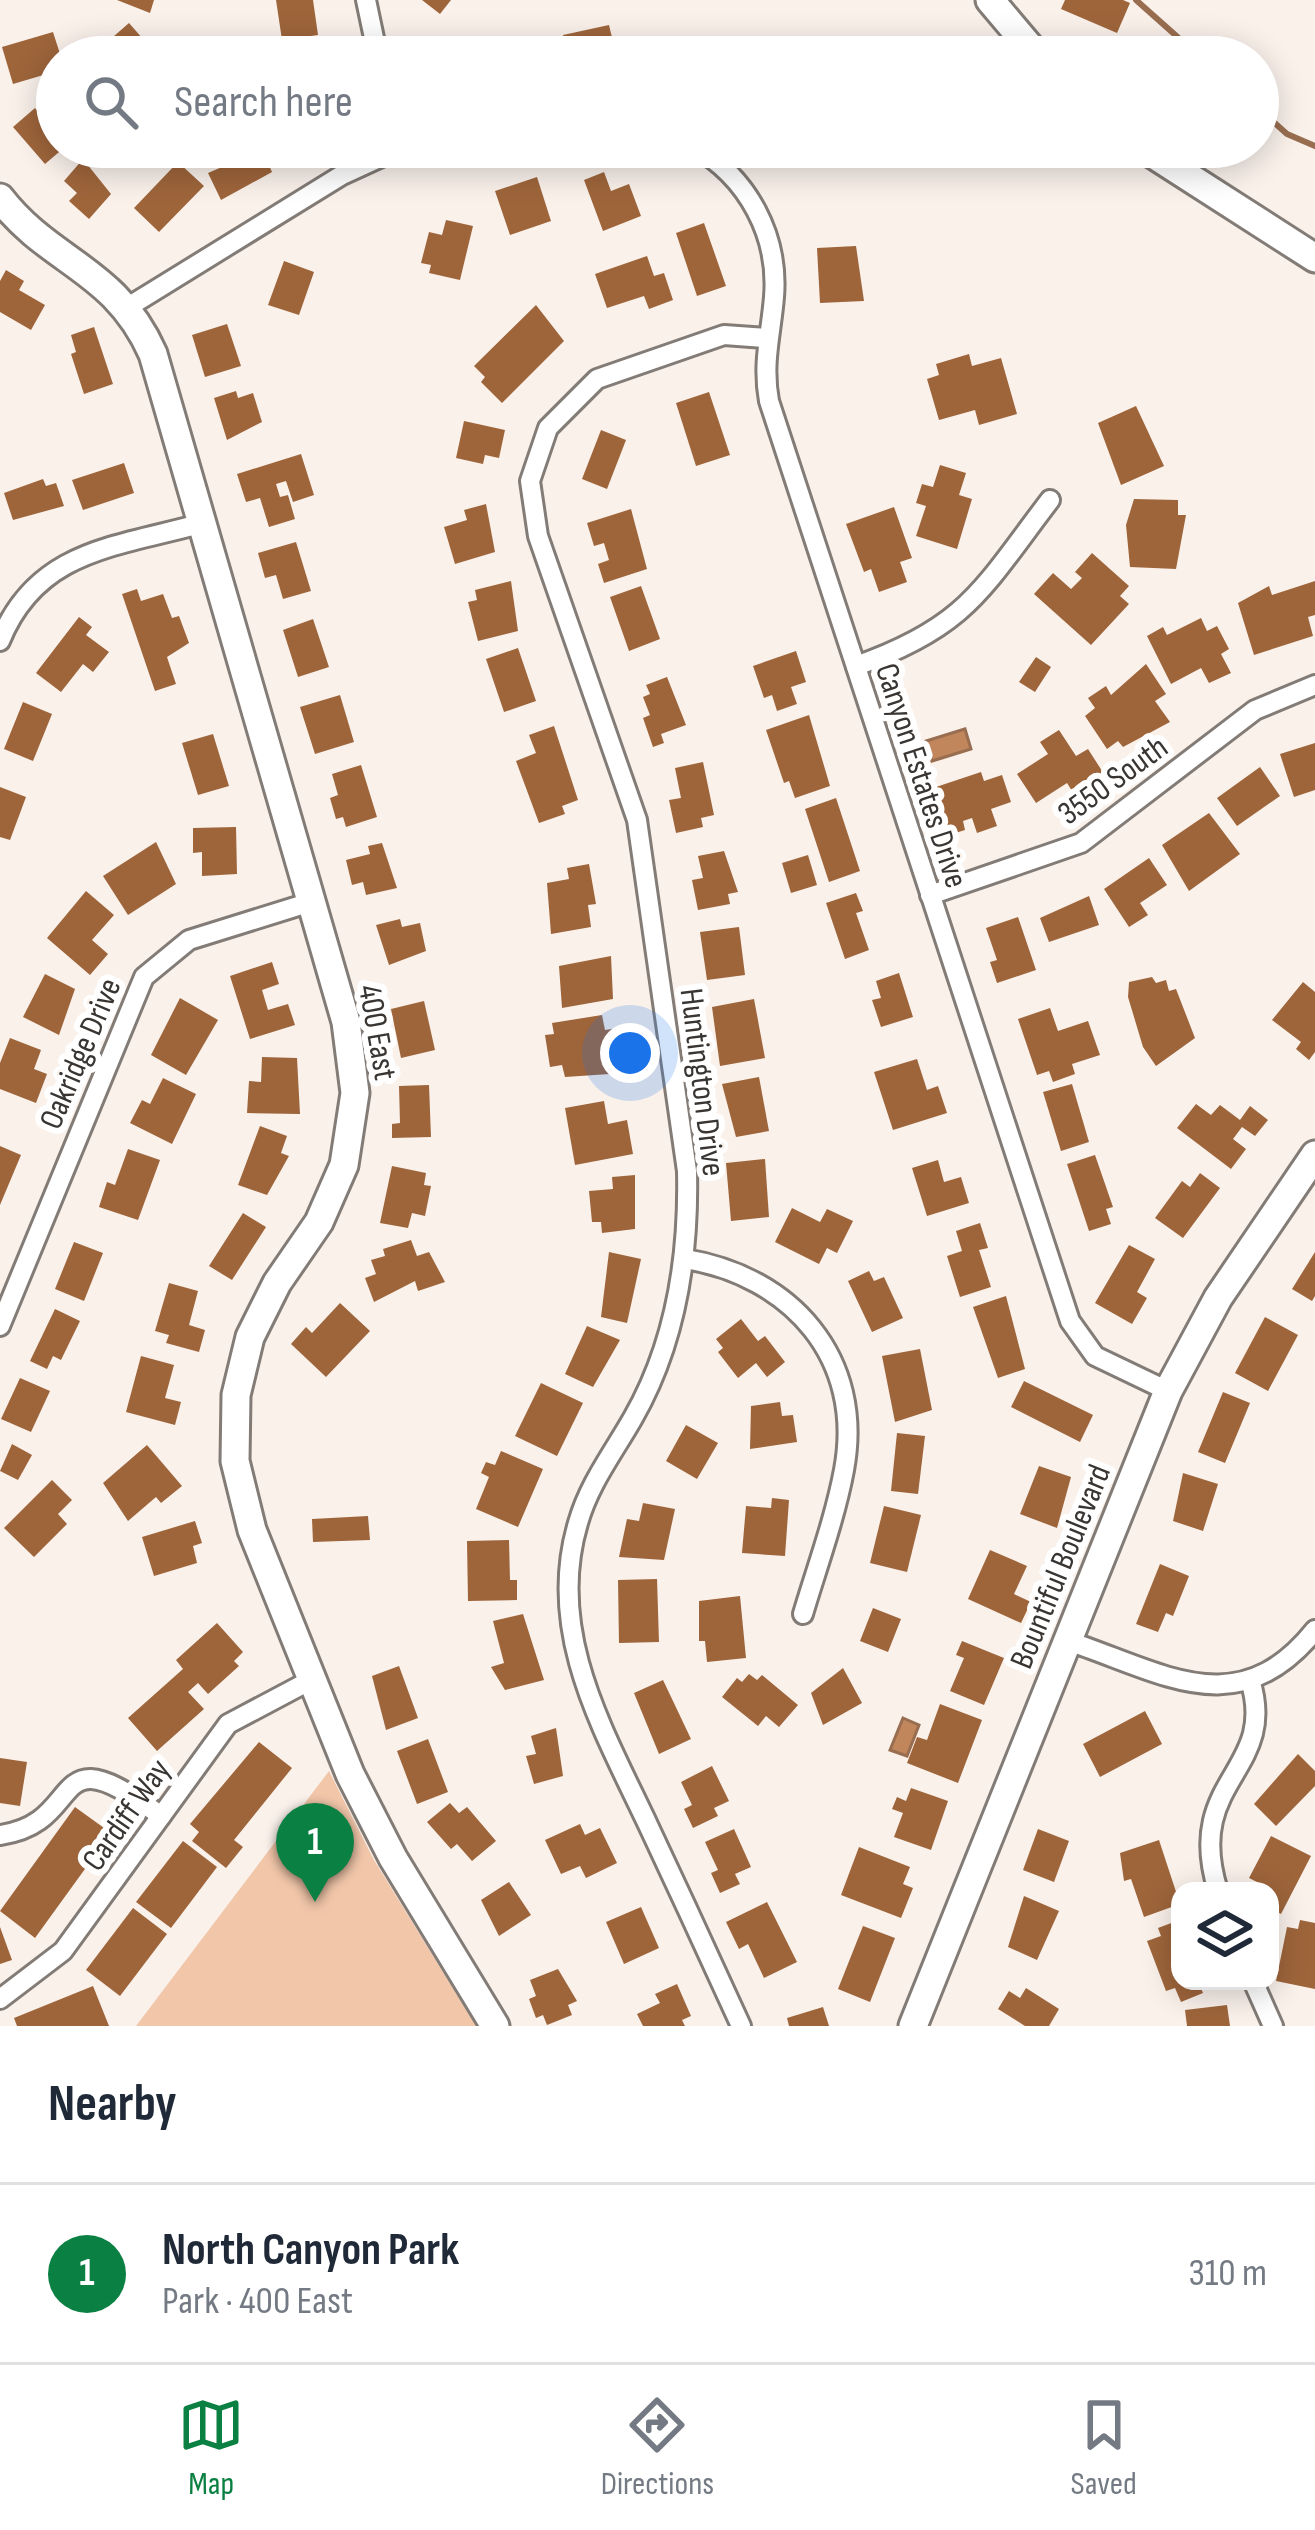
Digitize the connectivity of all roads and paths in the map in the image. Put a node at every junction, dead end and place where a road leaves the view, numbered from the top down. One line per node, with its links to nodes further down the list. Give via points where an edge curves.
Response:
1 (366, 0): 3 (street)
2 (990, 0): 4 (street)
3 (374, 36)
4 (1021, 36)
5 (358, 168): 10 (street)
6 (721, 168): 11 (street, Canyon Estates Drive, via 761,218 774,276)
7 (1174, 168): 9 (street)
8 (0, 198): 10 (street, 400 East)
9 (1315, 259)
10 (128, 307): 13 (street, 400 East, via 159,371)
11 (766, 338): 15 (street, Canyon Estates Drive, via 770,400); 20 (street, Huntington Drive, via 724,335 597,379 548,428 530,481 538,536 637,820 685,1142)
12 (1050, 500): 15 (street, via 955,618 918,643)
13 (203, 523): 14 (street, via 59,565 26,592); 18 (street, 400 East)
14 (0, 641)
15 (856, 666): 17 (street, Canyon Estates Drive)
16 (1315, 685): 17 (street, 3550 South, via 1256,710 1081,843)
17 (930, 895): 22 (street, Canyon Estates Drive, via 1075,1333 1108,1365)
18 (311, 902): 21 (street, Oakridge Drive, via 188,940 144,976); 26 (street, 400 East, via 352,1052 350,1142 329,1203 258,1318 234,1417 244,1505)
19 (1315, 1155): 22 (street, Bountiful Boulevard, via 1218,1298)
20 (685, 1259): 23 (street, via 751,1277 788,1300 836,1374 846,1417 844,1471); 34 (street, Huntington Drive, via 655,1372 577,1524 568,1608 592,1704)
21 (0, 1326)
22 (1168, 1391): 25 (street, Bountiful Boulevard)
23 (803, 1614)
24 (1315, 1630): 27 (street, via 1288,1660)
25 (1068, 1641): 27 (street, via 1195,1686); 35 (street, Bountiful Boulevard)
26 (311, 1680): 28 (street, Cardiff Way, via 228,1724); 33 (street, 400 East, via 374,1825)
27 (1250, 1680): 30 (street, via 1255,1736 1209,1822)
28 (160, 1816): 29 (street, via 115,1782 94,1777 69,1789 31,1827); 32 (street, Cardiff Way, via 63,1951)
29 (0, 1835)
30 (1216, 1882)
31 (1257, 1990): 36 (street)
32 (0, 1999)
33 (495, 2026)
34 (741, 2026)
35 (913, 2026)
36 (1273, 2026)

